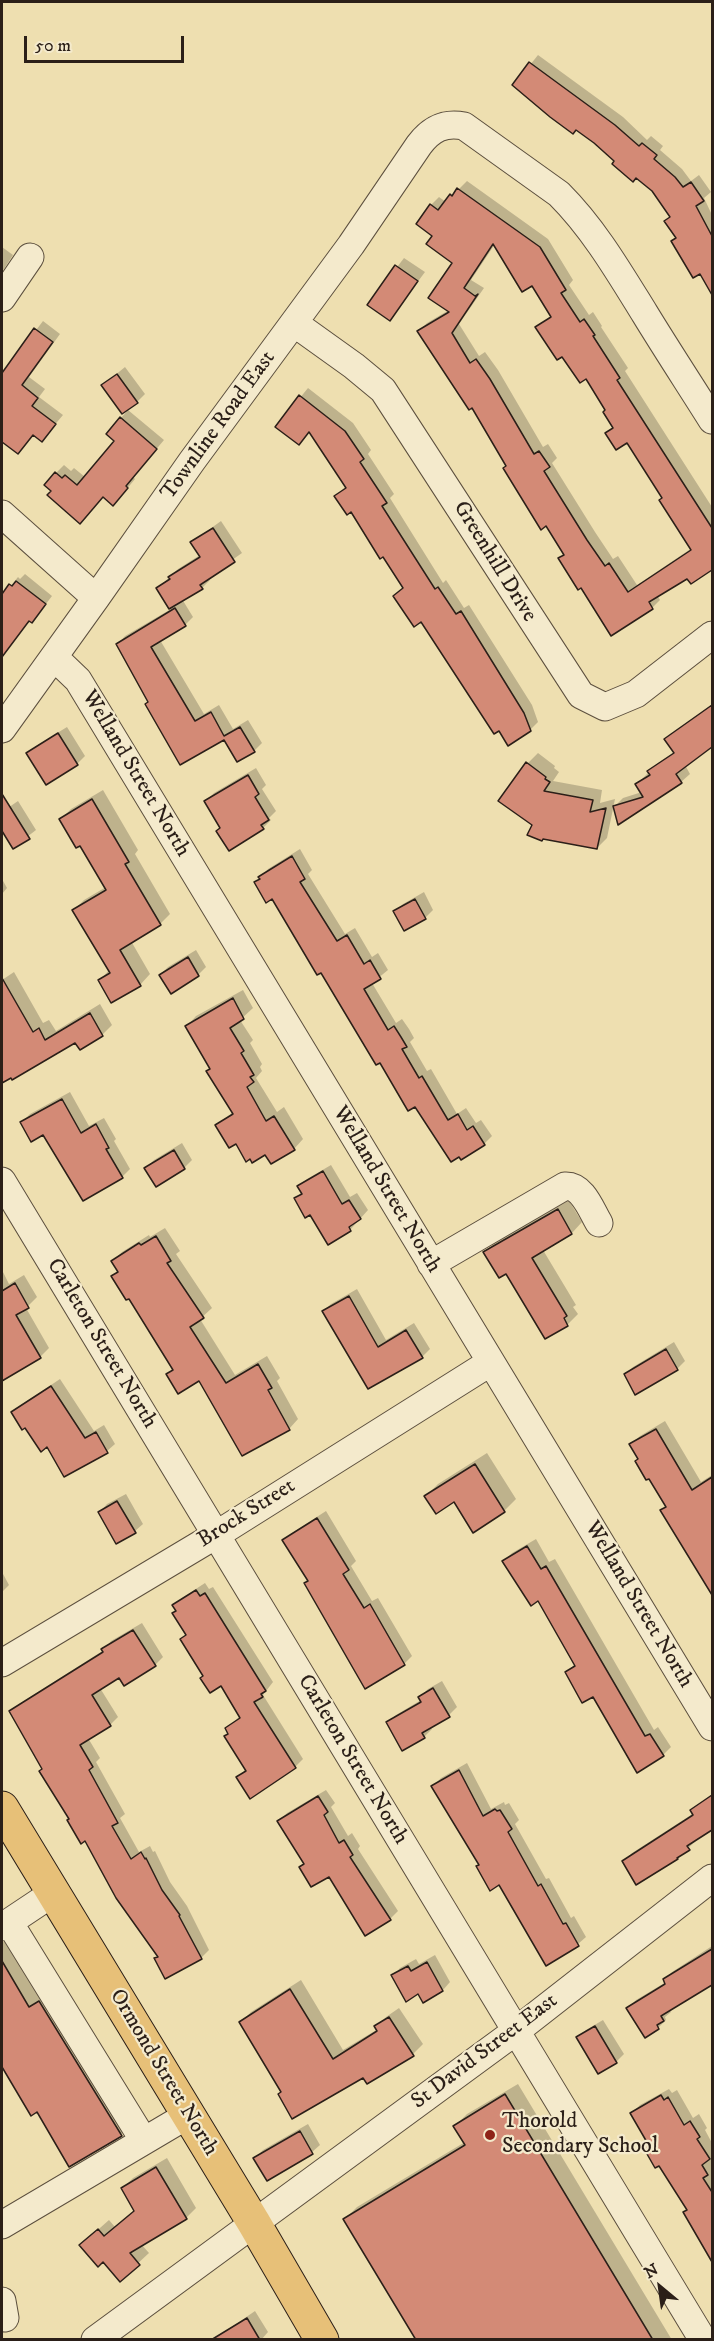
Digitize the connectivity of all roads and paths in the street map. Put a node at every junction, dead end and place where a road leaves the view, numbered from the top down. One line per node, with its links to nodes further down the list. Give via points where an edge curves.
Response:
1 (30, 257): 2 (street)
2 (2, 298)
3 (294, 323): 4 (street, Townline Road East, via 426,136 439,127 464,126 572,207 620,272); 6 (street, Townline Road East); 7 (street, Greenhill Drive, via 383,390 580,695 605,707 636,694)
4 (712, 420)
5 (2, 513): 6 (street)
6 (96, 598): 8 (street, Townline Road East)
7 (712, 634)
8 (54, 657): 9 (street, Townline Road East); 12 (street, Welland Street North, via 78,680)
9 (2, 729)
10 (2, 1180): 14 (street, Carleton Street North)
11 (599, 1223): 12 (street, via 579,1190 565,1186)
12 (431, 1264): 13 (street, Welland Street North)
13 (490, 1362): 14 (street, Brock Street); 16 (street, Welland Street North)
14 (216, 1535): 15 (street, Brock Street); 21 (street, Carleton Street North)
15 (2, 1663)
16 (712, 1727)
17 (2, 1808): 19 (main road, Ormond Street North)
18 (712, 1878): 21 (street, St David Street East)
19 (53, 1893): 20 (street); 22 (main road, Ormond Street North)
20 (5, 1924): 23 (street)
21 (516, 2031): 24 (street, St David Street East); 28 (street, Carleton Street North)
22 (188, 2115): 23 (street); 24 (main road, Ormond Street North)
23 (144, 2141): 25 (street)
24 (254, 2223): 26 (street, St David Street East); 27 (main road, Ormond Street North)
25 (2, 2225)
26 (95, 2340)
27 (322, 2340)
28 (703, 2340)

